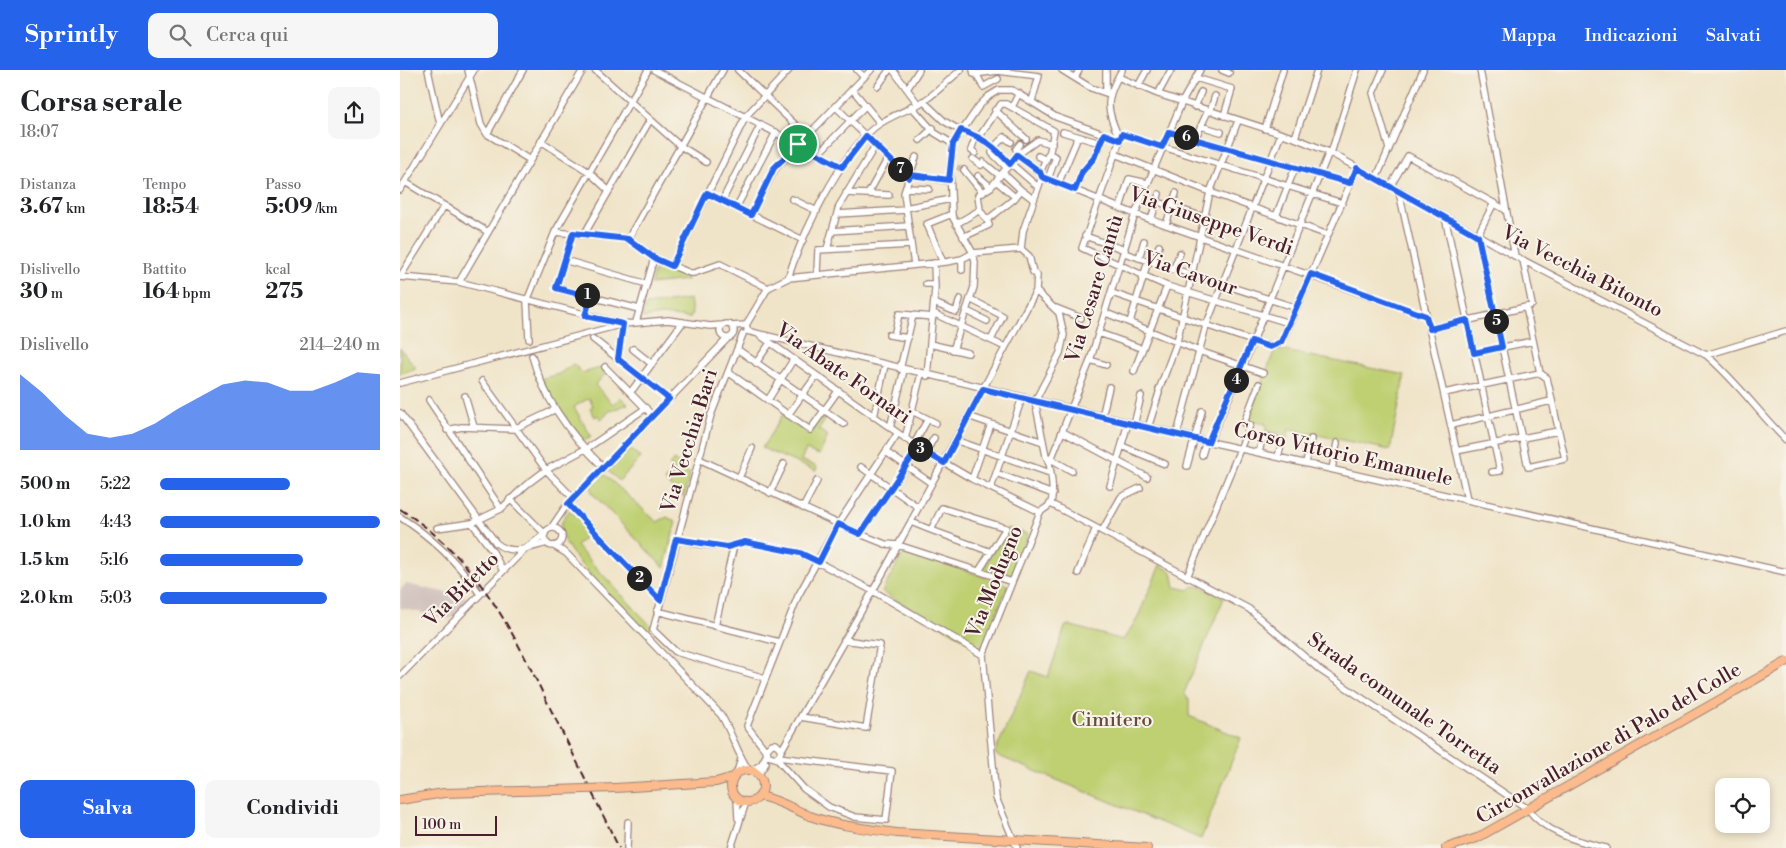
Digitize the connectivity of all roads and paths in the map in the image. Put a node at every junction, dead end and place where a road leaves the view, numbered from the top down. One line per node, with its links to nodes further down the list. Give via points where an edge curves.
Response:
1 (428, 70): 70 (street)
2 (468, 70): 37 (street)
3 (474, 70): 37 (street)
4 (523, 70): 80 (street)
5 (582, 70): 92 (street)
6 (595, 70): 53 (street)
7 (648, 70): 53 (street)
8 (654, 70): 52 (street)
9 (723, 70): 52 (street)
10 (738, 70): 49 (street)
11 (788, 70): 49 (street)
12 (857, 70): 35 (street)
13 (871, 70): 35 (street)
14 (889, 70): 41 (street)
15 (894, 70): 43 (street)
16 (918, 70): 43 (street)
17 (961, 70): 56 (street)
18 (1062, 70): 38 (street)
19 (1079, 70): 38 (street)
20 (1106, 70): 48 (street)
21 (1122, 70): 36 (street)
22 (1147, 70): 42 (street)
23 (1171, 70): 50 (street)
24 (1200, 70): 39 (street, Via Cesare Cantù)
25 (1222, 70): 34 (street)
26 (1283, 70): 74 (street)
27 (1317, 70): 88 (street)
28 (1357, 70): 105 (street)
29 (1383, 70): 104 (street, via 1373,94)
30 (1423, 70): 104 (street)
31 (1480, 70): 171 (street)
32 (996, 71): 33 (street); 40 (street); 54 (street, via 1039,76)
33 (974, 72): 40 (street, via 983,87)
34 (1229, 72)
35 (864, 77): 44 (street)
36 (1118, 77): 42 (street, Via Vecchia Bitonto); 48 (street)
37 (470, 78): 70 (street); 80 (street, via 481,124)
38 (1074, 78): 48 (street)
39 (1196, 78): 55 (street, Via Cesare Cantù); 65 (street, via 1232,89)
40 (998, 79): 45 (street)
41 (878, 86)
42 (1138, 86): 50 (street, Via Vecchia Bitonto)
43 (906, 89): 56 (street)
44 (852, 90): 57 (street); 58 (street)
45 (1001, 90): 47 (street); 75 (street, via 989,96)
46 (1201, 92): 61 (street)
47 (1020, 93): 54 (street); 60 (street)
48 (1108, 93): 87 (street, via 1108,114)
49 (765, 94): 64 (street); 83 (street)
50 (1158, 94): 55 (street, Via Vecchia Bitonto)
51 (1215, 96): 63 (street)
52 (708, 97): 64 (street); 99 (street)
53 (630, 101): 66 (street); 122 (street)
54 (1032, 101): 81 (street, via 1056,116)
55 (1182, 102): 61 (street, Via Vecchia Bitonto); 78 (street, Via Cesare Cantù)
56 (921, 103): 59 (street); 75 (street)
57 (835, 106): 67 (street); 83 (street)
58 (865, 106): 67 (street); 69 (street)
59 (911, 106): 69 (street); 73 (street)
60 (1012, 107): 62 (street, via 1001,104); 97 (street, via 1054,131)
61 (1195, 107): 63 (street, Via Vecchia Bitonto)
62 (995, 110): 86 (street); 89 (street)
63 (1209, 111): 65 (street, Via Vecchia Bitonto); 72 (street)
64 (746, 116): 71 (street); 148 (street)
65 (1224, 116): 68 (street, Via Vecchia Bitonto)
66 (650, 120): 99 (street); 144 (street)
67 (850, 121): 84 (street); 106 (street)
68 (1238, 121): 74 (street, Via Vecchia Bitonto); 103 (street)
69 (880, 123): 84 (street)
70 (440, 124): 131 (street)
71 (761, 124): 76 (street); 160 (street)
72 (1201, 126): 79 (street); 90 (street)
73 (933, 128): 91 (street); 95 (street, via 935,133)
74 (1264, 129): 82 (street, Via Vecchia Bitonto)
75 (961, 130): 86 (street); 95 (street)
76 (776, 132): 94 (street); 166 (street)
77 (1063, 132): 85 (street)
78 (1169, 132): 90 (street); 101 (street, Via Cesare Cantù)
79 (1221, 132)
80 (487, 134): 113 (street)
81 (1104, 134): 87 (street); 98 (street)
82 (1281, 134): 88 (street, Via Vecchia Bitonto); 114 (street)
83 (807, 136): 94 (street)
84 (866, 136): 100 (street); 117 (street)
85 (1076, 136): 98 (street); 134 (street)
86 (982, 137): 102 (street); 123 (street, via 970,150 981,165 983,162)
87 (1121, 137): 101 (street); 108 (street)
88 (1295, 138): 105 (street, Via Vecchia Bitonto)
89 (1026, 139)
90 (1195, 139): 103 (street)
91 (920, 140)
92 (541, 141): 113 (street); 122 (street)
93 (1011, 142): 102 (street, via 1004,137)
94 (798, 144): 106 (street); 176 (street, via 774,168)
95 (953, 144): 130 (street, via 954,166)
96 (1020, 144): 107 (street, via 1016,149)
97 (1052, 144): 107 (street, via 1038,140); 111 (street)
98 (1100, 144): 143 (street)
99 (680, 145): 115 (street); 196 (street)
100 (875, 146): 112 (street); 149 (street)
101 (1162, 147): 116 (street); 120 (street, Via Cesare Cantù)
102 (995, 148): 123 (street)
103 (1227, 148): 114 (street); 116 (street)
104 (1389, 150): 129 (street)
105 (1330, 152): 119 (street, Via Vecchia Bitonto); 124 (street)
106 (818, 154): 117 (street)
107 (1018, 154): 123 (street); 127 (street, Via Giuseppe Verdi)
108 (1114, 154): 120 (street); 159 (street)
109 (1038, 156): 111 (street)
110 (916, 157): 125 (street)
111 (1047, 157): 127 (street); 127 (street, via 1056,157)
112 (888, 158): 125 (street); 151 (street)
113 (530, 160): 187 (street)
114 (1272, 161): 118 (street); 128 (street)
115 (706, 162)
116 (1221, 165): 128 (street); 146 (street)
117 (842, 167): 172 (street)
118 (1295, 168): 124 (street); 135 (street)
119 (1357, 168): 129 (street, Via Vecchia Bitonto); 133 (street)
120 (1152, 169): 132 (street, Via Cesare Cantù); 146 (street)
121 (964, 170): 145 (street)
122 (590, 172): 144 (street); 188 (street)
123 (1003, 172): 136 (street); 137 (street); 142 (street); 155 (street)
124 (1319, 175): 133 (street); 153 (street)
125 (910, 176): 130 (street); 139 (street)
126 (978, 176): 136 (street)
127 (1043, 176): 134 (street, Via Giuseppe Verdi); 137 (street)
128 (1265, 178): 135 (street); 168 (street)
129 (1376, 179): 138 (street, Via Vecchia Bitonto)
130 (949, 180): 157 (street)
131 (405, 182): 141 (street); 164 (street)
132 (1147, 183): 167 (street, via 1129,179); 175 (street, Via Cesare Cantù)
133 (1350, 183): 162 (street)
134 (1058, 184): 143 (street, Via Giuseppe Verdi)
135 (1288, 186): 153 (street); 177 (street)
136 (991, 187): 145 (street)
137 (1038, 187): 158 (street)
138 (1390, 187): 147 (street, Via Vecchia Bitonto); 163 (street, via 1408,156)
139 (906, 188): 140 (street); 169 (street)
140 (929, 189)
141 (400, 190)
142 (1021, 190): 155 (street); 158 (street)
143 (1075, 190): 159 (street, Via Giuseppe Verdi)
144 (609, 191): 190 (street)
145 (983, 192): 170 (street, via 977,198)
146 (1210, 192): 168 (street); 178 (street)
147 (1399, 192): 179 (street, Via Vecchia Bitonto); 258 (street)
148 (707, 193): 160 (street); 218 (street)
149 (846, 193): 151 (street); 173 (street)
150 (1176, 193): 165 (street)
151 (868, 194): 154 (street)
152 (1159, 194): 161 (street)
153 (1312, 194): 162 (street); 184 (street)
154 (889, 195)
155 (1015, 198): 180 (street)
156 (792, 199): 172 (street)
157 (951, 199): 169 (street); 174 (street)
158 (1033, 199): 202 (street)
159 (1098, 200): 167 (street, Via Giuseppe Verdi); 192 (street)
160 (722, 201): 166 (street)
161 (1158, 202): 165 (street); 181 (street)
162 (1342, 203): 191 (street)
163 (1494, 203): 171 (street); 193 (street)
164 (444, 206): 187 (street); 226 (street)
165 (1172, 206): 178 (street); 183 (street)
166 (736, 208): 176 (street)
167 (1120, 208): 175 (street, Via Giuseppe Verdi)
168 (1253, 208): 177 (street); 203 (street)
169 (906, 209): 173 (street); 185 (street)
170 (980, 210): 180 (street); 182 (street)
171 (1506, 210): 207 (street)
172 (818, 211): 197 (street)
173 (837, 214): 186 (street)
174 (952, 214): 182 (street); 213 (street, via 927,224)
175 (1135, 214): 181 (street, Via Giuseppe Verdi); 204 (street, Via Cesare Cantù)
176 (751, 215): 197 (street)
177 (1276, 216): 184 (street)
178 (1204, 217): 194 (street)
179 (1444, 218): 193 (street, Via Vecchia Bitonto); 261 (street)
180 (987, 220): 195 (street, via 989,225)
181 (1151, 220): 183 (street, Via Giuseppe Verdi)
182 (956, 224): 195 (street)
183 (1166, 225): 194 (street, Via Giuseppe Verdi)
184 (1299, 225): 191 (street); 216 (street)
185 (908, 226): 186 (street); 199 (street)
186 (832, 231): 201 (street)
187 (488, 232): 228 (street)
188 (555, 232): 189 (street); 242 (street)
189 (573, 233): 190 (street); 211 (street)
190 (585, 233): 196 (street)
191 (1328, 235): 223 (street)
192 (1085, 236): 204 (street); 219 (street, Via Cavour, via 1082,248)
193 (1478, 236): 207 (street, Via Vecchia Bitonto); 254 (street)
194 (1199, 237): 203 (street, Via Giuseppe Verdi); 225 (street)
195 (963, 238): 205 (street)
196 (628, 239): 208 (street)
197 (803, 240): 227 (street)
198 (1144, 241): 209 (street)
199 (911, 245): 201 (street); 217 (street)
200 (1159, 246): 214 (street)
201 (827, 249): 222 (street, via 818,250)
202 (1021, 249): 205 (street); 235 (street, via 1029,256 1032,272 1037,275)
203 (1238, 249): 216 (street, Via Giuseppe Verdi); 232 (street)
204 (1124, 252): 209 (street); 219 (street, Via Cesare Cantù)
205 (973, 253): 210 (street); 240 (street, via 975,276)
206 (1180, 254): 221 (street)
207 (1515, 256): 212 (street, Via Vecchia Bitonto)
208 (654, 258): 218 (street); 229 (street)
209 (1139, 258): 214 (street)
210 (962, 259): 213 (street); 220 (street)
211 (564, 260): 229 (street); 238 (street, via 556,288)
212 (1523, 260): 246 (street, via 1532,305); 300 (street, Via Vecchia Bitonto)
213 (943, 262): 215 (street)
214 (1151, 262): 221 (street); 224 (street)
215 (934, 263): 217 (street); 231 (street)
216 (1283, 264): 223 (street, Via Giuseppe Verdi); 241 (street)
217 (914, 265): 222 (street)
218 (672, 266): 234 (street, via 694,274 720,264)
219 (1120, 266): 224 (street, Via Cavour); 236 (street, Via Cesare Cantù)
220 (962, 270)
221 (1174, 270): 225 (street)
222 (817, 273): 227 (street)
223 (1311, 274): 249 (street); 258 (street, Via Giuseppe Verdi)
224 (1144, 276): 233 (street, Via Cavour); 243 (street)
225 (1193, 276): 232 (street); 237 (street)
226 (400, 277): 228 (street)
227 (788, 278): 234 (street)
228 (459, 282): 242 (street)
229 (647, 284): 250 (street)
230 (926, 284): 231 (street)
231 (935, 284): 245 (street)
232 (1222, 285): 241 (street); 244 (street)
233 (1167, 286): 237 (street, Via Cavour); 248 (street)
234 (768, 288): 274 (street, Via Vecchia Bari)
235 (1036, 291): 247 (street); 291 (street)
236 (1112, 292): 243 (street); 252 (street, Via Cesare Cantù)
237 (1189, 293): 244 (street, Via Cavour); 259 (street)
238 (591, 297): 250 (street); 257 (street)
239 (960, 299): 245 (street, via 956,312)
240 (970, 299): 251 (street); 284 (street, via 1003,316)
241 (1269, 299): 249 (street); 253 (street)
242 (527, 301): 257 (street); 282 (street)
243 (1136, 301): 248 (street); 265 (street)
244 (1216, 301): 253 (street, Via Cavour); 272 (street)
245 (934, 302): 256 (street)
246 (1526, 307): 254 (street); 286 (street)
247 (1054, 308): 260 (street); 338 (street, via 1063,323 1064,335 1057,361)
248 (1158, 308): 259 (street); 275 (street)
249 (1297, 308): 266 (street)
250 (639, 309): 263 (street)
251 (967, 311): 262 (street); 271 (street)
252 (1106, 313): 265 (street); 277 (street, Via Cesare Cantù)
253 (1262, 314): 266 (street, Via Cavour); 285 (street)
254 (1494, 314): 261 (street); 293 (street)
255 (913, 315): 256 (street); 281 (street); 281 (street, via 899,314 892,336)
256 (933, 315): 271 (street); 289 (street)
257 (585, 316): 267 (street)
258 (1426, 316): 273 (street)
259 (1183, 317): 272 (street); 287 (street)
260 (1081, 318)
261 (1467, 320): 273 (street); 299 (street)
262 (987, 321)
263 (636, 322): 264 (street); 267 (street)
264 (683, 322): 269 (street); 306 (street)
265 (1130, 322): 275 (street)
266 (1290, 323): 285 (street, via 1284,337 1273,346)
267 (623, 324): 302 (street); 323 (street)
268 (723, 325): 269 (street); 270 (street); 278 (street)
269 (710, 326): 278 (street)
270 (732, 326): 274 (street); 280 (street, via 734,330)
271 (961, 326): 284 (street); 296 (street)
272 (1206, 326): 285 (street); 297 (street)
273 (1430, 329): 330 (street)
274 (746, 330): 279 (street, Corso Vittorio Emanuele); 280 (street); 295 (street, Via Vecchia Bari)
275 (1150, 330): 287 (street); 312 (street)
276 (1786, 331): 300 (street)
277 (1099, 332): 292 (street); 304 (street, Via Cesare Cantù)
278 (720, 333): 280 (street); 290 (street)
279 (758, 334): 288 (street, Via Abate Fornari); 307 (street, Corso Vittorio Emanuele)
280 (729, 338): 290 (street); 295 (street)
281 (908, 338): 311 (street)
282 (529, 339)
283 (593, 339): 302 (street)
284 (991, 340): 291 (street)
285 (1252, 341): 309 (street)
286 (1533, 341): 293 (street); 315 (street)
287 (1177, 342): 297 (street); 362 (street)
288 (770, 343): 303 (street, Via Abate Fornari); 305 (street)
289 (930, 344): 296 (street); 318 (street)
290 (720, 346): 335 (street)
291 (1005, 347): 328 (street)
292 (1138, 347)
293 (1502, 347): 299 (street); 320 (street)
294 (633, 349): 306 (street)
295 (737, 349): 305 (street); 313 (street, Via Vecchia Bari)
296 (953, 350): 298 (street)
297 (1199, 351): 309 (street); 369 (street)
298 (968, 353)
299 (1474, 353): 325 (street)
300 (1706, 355): 376 (street, Via Vecchia Bitonto)
301 (532, 356): 343 (street, via 538,380)
302 (618, 359): 319 (street)
303 (793, 360): 317 (street, Via Abate Fornari); 321 (street)
304 (1090, 360): 308 (street); 341 (street, Via Cesare Cantù)
305 (756, 363): 321 (street)
306 (652, 364): 319 (street)
307 (885, 365): 311 (street, Corso Vittorio Emanuele); 350 (street)
308 (1106, 365)
309 (1242, 366): 314 (street); 378 (street)
310 (605, 367): 340 (street)
311 (902, 369): 316 (street, Corso Vittorio Emanuele); 361 (street)
312 (1134, 371)
313 (728, 372): 337 (street); 394 (street, Via Vecchia Bari)
314 (1263, 373)
315 (1540, 373): 320 (street); 339 (street, via 1547,378)
316 (921, 374): 318 (street, Corso Vittorio Emanuele); 345 (street)
317 (816, 376): 329 (street, Via Abate Fornari); 331 (street)
318 (927, 376): 328 (street, Corso Vittorio Emanuele)
319 (642, 378): 327 (street); 335 (street)
320 (1510, 378): 325 (street); 342 (street)
321 (780, 380): 331 (street); 337 (street)
322 (482, 381): 363 (street)
323 (400, 383)
324 (1259, 384): 386 (street, via 1244,423 1250,424)
325 (1482, 385): 330 (street); 352 (street)
326 (1109, 387): 353 (street)
327 (633, 389)
328 (983, 389): 334 (street, Corso Vittorio Emanuele); 351 (street)
329 (838, 391): 344 (street); 350 (street, Via Abate Fornari)
330 (1444, 393): 359 (street)
331 (802, 395): 344 (street); 348 (street)
332 (465, 396): 360 (street)
333 (1141, 396): 358 (street)
334 (1022, 398): 338 (street, Corso Vittorio Emanuele); 365 (street)
335 (669, 399): 349 (street)
336 (429, 400): 364 (street)
337 (768, 400): 348 (street)
338 (1036, 401): 341 (street, Corso Vittorio Emanuele); 377 (street)
339 (1551, 402): 342 (street); 366 (street)
340 (646, 408): 349 (street); 384 (street)
341 (1072, 409): 353 (street, Corso Vittorio Emanuele); 367 (street, Via Cesare Cantù)
342 (1517, 409): 352 (street); 372 (street)
343 (554, 410): 363 (street); 384 (street)
344 (824, 411): 348 (street, via 810,430); 356 (street)
345 (912, 411): 354 (street); 370 (street)
346 (1202, 411): 373 (street)
347 (400, 413): 433 (street)
348 (788, 415)
349 (653, 416): 404 (street)
350 (874, 416): 361 (street, Via Abate Fornari)
351 (968, 416): 357 (street); 375 (street)
352 (1489, 416): 359 (street); 380 (street)
353 (1102, 417): 358 (street, Corso Vittorio Emanuele)
354 (928, 419): 355 (street); 381 (street)
355 (936, 423)
356 (844, 424)
357 (992, 424): 365 (street); 385 (street)
358 (1131, 424): 362 (street, Corso Vittorio Emanuele); 382 (street)
359 (1451, 424): 387 (street)
360 (474, 427): 363 (street); 364 (street)
361 (890, 428): 368 (street, Via Abate Fornari)
362 (1148, 428): 369 (street, Corso Vittorio Emanuele)
363 (514, 429): 406 (street)
364 (447, 430): 430 (street)
365 (1011, 430): 377 (street); 392 (street)
366 (1558, 431): 372 (street); 372 (street, via 1565,459 1528,467)
367 (1063, 432): 395 (street, Via Cesare Cantù); 396 (street)
368 (898, 433): 370 (street, Via Abate Fornari); 388 (street)
369 (1177, 434): 373 (street, Corso Vittorio Emanuele)
370 (905, 438): 381 (street, Via Abate Fornari)
371 (934, 438): 389 (street)
372 (1522, 438): 380 (street)
373 (1196, 439): 378 (street, Corso Vittorio Emanuele); 402 (street)
374 (1311, 439): 398 (street)
375 (955, 440): 385 (street); 397 (street)
376 (1786, 440)
377 (1043, 442): 395 (street)
378 (1207, 442): 386 (street, Corso Vittorio Emanuele); 391 (street)
379 (1337, 443): 405 (street)
380 (1494, 443): 387 (street); 408 (street, via 1500,471)
381 (916, 446): 389 (street, Via Abate Fornari); 401 (street)
382 (1122, 446): 396 (street); 400 (street)
383 (752, 448): 413 (street)
384 (585, 449): 404 (street); 406 (street)
385 (982, 449): 392 (street); 414 (street)
386 (1240, 449): 390 (street, Corso Vittorio Emanuele); 459 (street)
387 (1456, 450): 425 (street)
388 (886, 452): 401 (street); 411 (street)
389 (926, 452): 397 (street, Via Abate Fornari)
390 (1259, 453): 393 (street, Corso Vittorio Emanuele); 393 (street, via 1262,439 1267,436 1278,440)
391 (1202, 455)
392 (1002, 456): 409 (street); 410 (street)
393 (1278, 457): 398 (street, Corso Vittorio Emanuele)
394 (699, 459): 413 (street); 445 (street, Via Vecchia Bari)
395 (1051, 460): 407 (street); 410 (street)
396 (1117, 461): 412 (street); 417 (street)
397 (944, 463): 414 (street, Via Abate Fornari); 416 (street)
398 (1306, 463): 405 (street, Corso Vittorio Emanuele)
399 (784, 464): 421 (street)
400 (1164, 464)
401 (906, 466): 416 (street); 418 (street)
402 (1187, 466)
403 (861, 467): 411 (street)
404 (603, 468): 424 (street)
405 (1332, 469): 425 (street, Corso Vittorio Emanuele)
406 (546, 470): 423 (street); 424 (street)
407 (1072, 471)
408 (1492, 472)
409 (996, 473): 419 (street); 422 (street)
410 (1050, 473): 422 (street)
411 (871, 474): 418 (street); 436 (street)
412 (1147, 477)
413 (739, 478): 421 (street)
414 (972, 479): 419 (street, Via Abate Fornari)
415 (816, 481): 429 (street)
416 (931, 483): 428 (street)
417 (1110, 486)
418 (890, 487): 428 (street); 444 (street)
419 (990, 488): 431 (street, Via Abate Fornari)
420 (1140, 488): 442 (street, via 1121,497)
421 (770, 493): 429 (street)
422 (1053, 494): 426 (street)
423 (510, 499): 430 (street); 443 (street)
424 (574, 499): 427 (street)
425 (1467, 499): 457 (street, Corso Vittorio Emanuele)
426 (1051, 504): 431 (street, Via Modugno); 439 (street, Strada comunale Torretta)
427 (566, 506): 438 (street); 440 (street); 463 (street)
428 (918, 507): 434 (street)
429 (803, 508): 436 (street)
430 (501, 509): 433 (street)
431 (1040, 512): 460 (street, Via Modugno)
432 (400, 516): 462 (street, via 449,557)
433 (479, 520): 435 (street); 451 (street, via 503,549 512,552)
434 (911, 522): 441 (street); 449 (street)
435 (472, 523): 437 (street); 455 (street)
436 (838, 524): 444 (street); 454 (street)
437 (437, 528)
438 (552, 528): 440 (street); 443 (street)
439 (1096, 528): 442 (street, Strada comunale Torretta); 458 (street)
440 (558, 530): 446 (street)
441 (931, 530): 452 (street); 452 (street, via 942,508 1006,528)
442 (1102, 531): 459 (street, Strada comunale Torretta)
443 (545, 534): 447 (street); 451 (street, Via Bitetto)
444 (860, 534): 449 (street, via 885,544)
445 (676, 539): 448 (street, via 727,547); 463 (street, Via Vecchia Bari)
446 (561, 541): 450 (street); 453 (street)
447 (547, 544): 450 (street); 451 (street)
448 (734, 545): 454 (street, via 745,542 800,553); 465 (street)
449 (898, 545): 456 (street); 461 (street)
450 (554, 546): 453 (street)
451 (526, 548): 455 (street, Via Bitetto)
452 (991, 552): 456 (street)
453 (566, 553): 478 (street, via 720,716)
454 (819, 562): 461 (street); 467 (street, via 798,596)
455 (503, 571): 462 (street, Via Bitetto)
456 (979, 571): 460 (street)
457 (1786, 572)
458 (1078, 574)
459 (1187, 577): 490 (street, Strada comunale Torretta, via 1249,609 1320,670)
460 (1012, 582): 468 (street, Via Modugno)
461 (873, 591): 466 (street); 468 (street)
462 (480, 594): 470 (street, Via Bitetto)
463 (660, 600): 464 (street, Via Vecchia Bari)
464 (657, 611): 465 (street); 471 (street, Via Vecchia Bari, via 653,630 676,652)
465 (715, 626): 467 (street)
466 (844, 640): 472 (street); 472 (street, via 880,645 866,728)
467 (779, 642): 471 (street)
468 (983, 654): 493 (street, Via Modugno, via 996,798)
469 (1786, 662): 490 (main road, Circonvallazione di Palo del Colle)
470 (400, 676)
471 (765, 678): 473 (street, via 747,726)
472 (801, 717): 474 (street)
473 (757, 737): 475 (street); 476 (street)
474 (788, 739): 475 (street); 477 (street)
475 (774, 744): 476 (street); 477 (street)
476 (766, 753): 477 (street); 479 (street, via 761,765)
477 (777, 756): 477 (street, via 804,789 829,807 854,817 886,820 892,771); 481 (street)
478 (741, 759): 479 (street); 480 (street)
479 (750, 769): 480 (main road); 481 (main road)
480 (736, 774): 482 (main road); 484 (main road)
481 (760, 774): 483 (main road)
482 (716, 782): 484 (main road); 487 (main road, bridge, via 444,793)
483 (764, 786): 485 (main road); 488 (main road)
484 (731, 788): 486 (main road)
485 (760, 796): 488 (main road); 489 (main road)
486 (738, 799): 489 (main road); 492 (street)
487 (400, 800)
488 (776, 800): 493 (main road, via 808,815 860,828)
489 (746, 802): 492 (street)
490 (1528, 809): 498 (main road, Circonvallazione di Palo del Colle, via 1477,838); 499 (street, Strada comunale Torretta, via 1536,821 1574,840)
491 (628, 822): 494 (street)
492 (738, 823): 495 (street)
493 (1013, 839): 496 (street, Via Modugno); 497 (main road)
494 (627, 848)
495 (731, 848)
496 (1017, 848)
497 (1147, 848)
498 (1446, 848)
499 (1606, 848)

